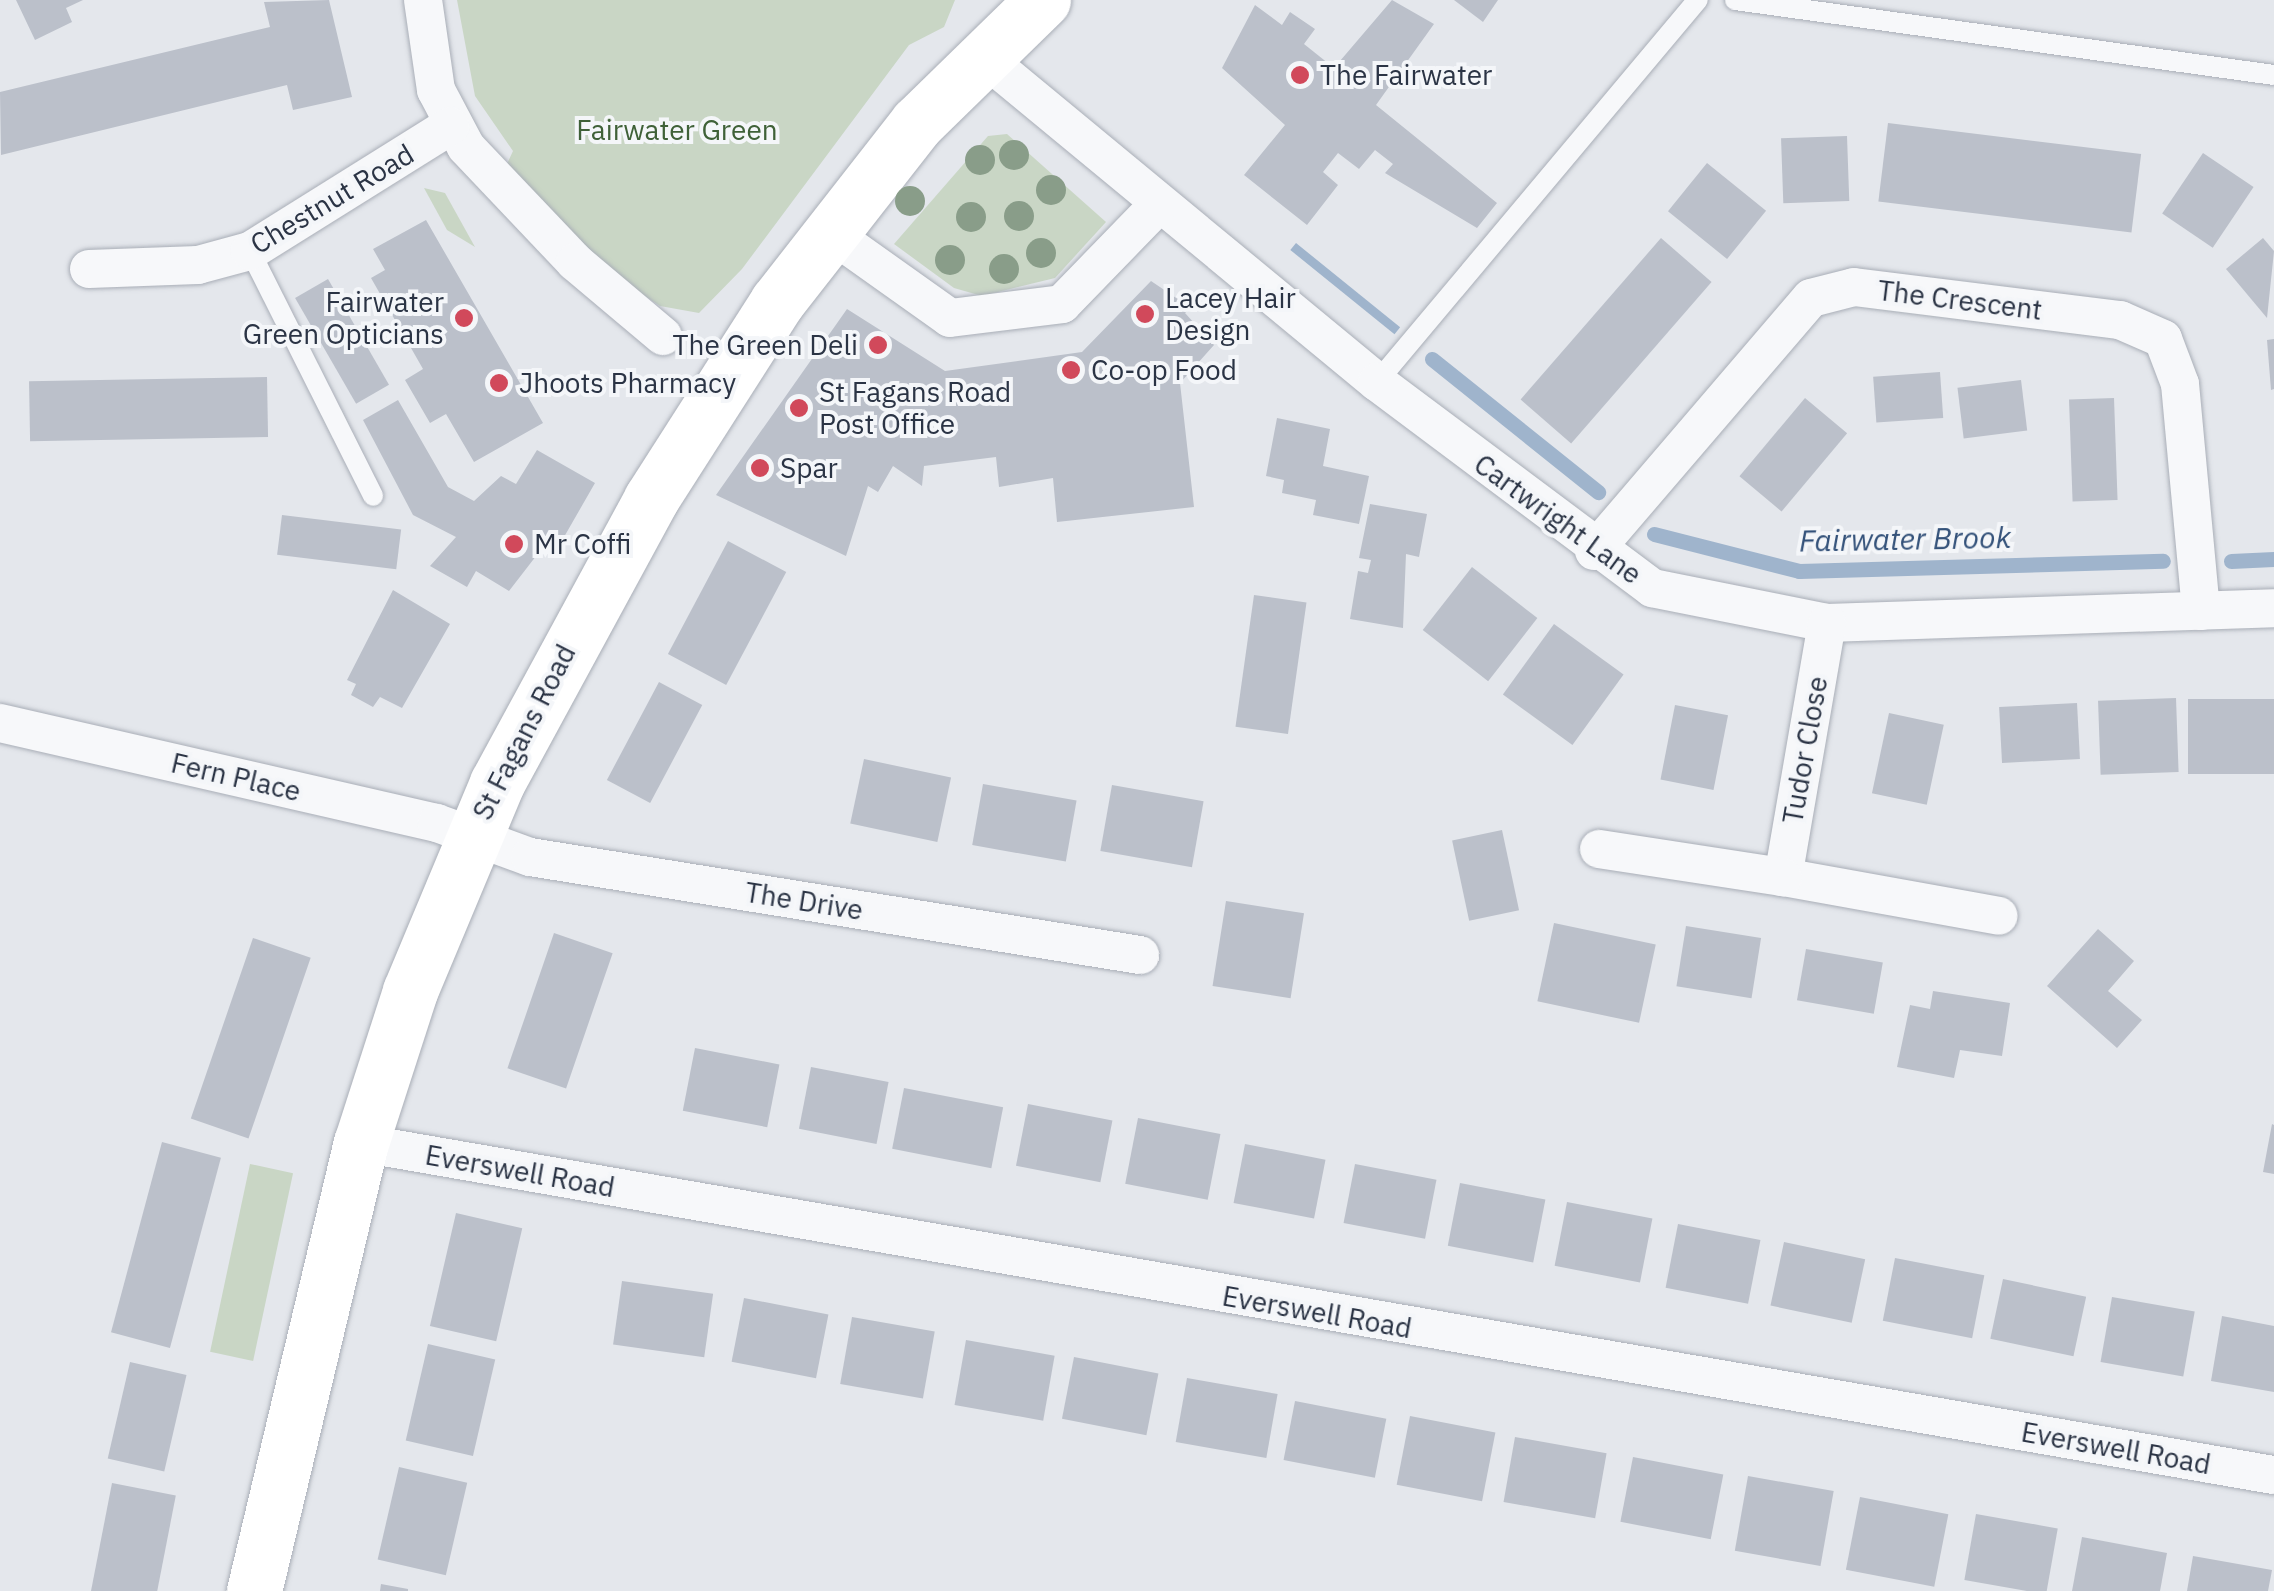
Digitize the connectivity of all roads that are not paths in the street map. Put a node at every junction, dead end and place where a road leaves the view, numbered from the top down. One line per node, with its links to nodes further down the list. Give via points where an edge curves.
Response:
1 (424, 0): 7 (street)
2 (1698, 0): 13 (lane)
3 (1735, 0): 6 (lane)
4 (1033, 3): 5 (street, St Fagans Road)
5 (980, 54): 8 (street, Cartwright Lane); 9 (street, St Fagans Road)
6 (2274, 75)
7 (450, 126): 10 (street, Chestnut Road); 12 (street, via 552,240)
8 (1159, 204): 9 (street, via 1062,304 950,318); 13 (street, Cartwright Lane)
9 (829, 232): 20 (street, St Fagans Road, via 651,499)
10 (250, 251): 11 (street, Chestnut Road, via 198,265); 14 (lane)
11 (89, 269)
12 (663, 336)
13 (1377, 382): 15 (street, Cartwright Lane)
14 (372, 496)
15 (1594, 551): 17 (street, The Crescent, via 1811,298 1854,287 2120,320 2163,339 2180,384); 18 (street, Cartwright Lane, via 1698,603)
16 (2274, 608): 17 (street, Cartwright Lane)
17 (2201, 611): 18 (street, Cartwright Lane)
18 (1827, 623): 22 (street, Tudor Close)
19 (0, 723): 20 (street, Fern Place)
20 (471, 837): 24 (street, The Drive, via 530,857); 25 (street, St Fagans Road)
21 (1600, 849): 22 (street)
22 (1783, 878): 23 (street)
23 (1999, 916)
24 (1140, 955)
25 (361, 1144): 26 (street, Everswell Road); 27 (street, St Fagans Road)
26 (2274, 1475)
27 (254, 1591)

